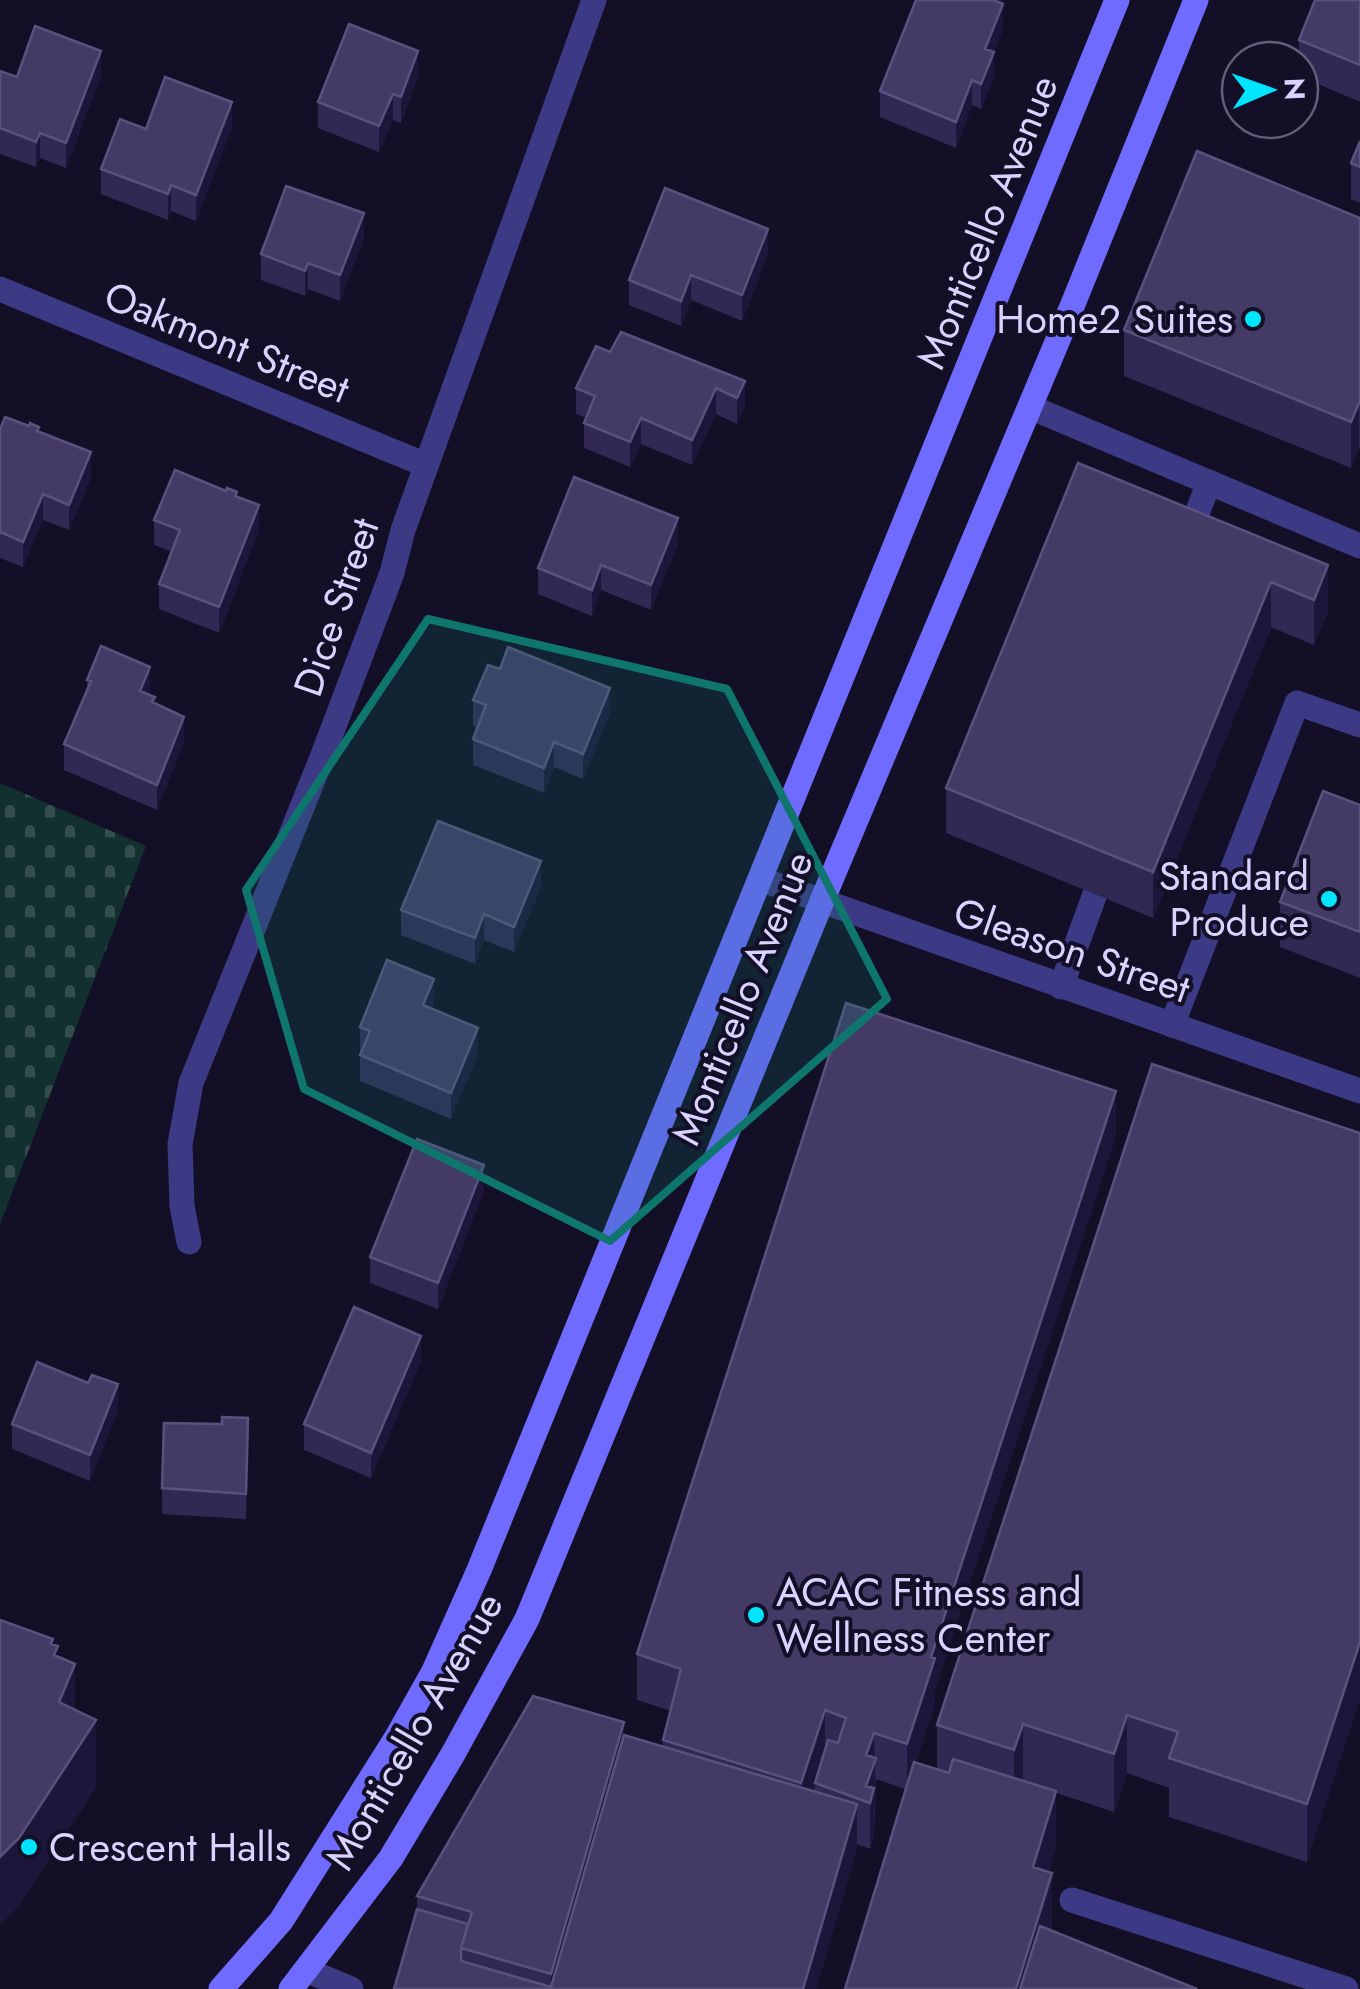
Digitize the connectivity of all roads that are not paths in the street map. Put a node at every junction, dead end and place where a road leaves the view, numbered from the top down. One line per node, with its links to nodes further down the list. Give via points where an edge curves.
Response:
1 (594, 0): 6 (street, Dice Street)
2 (1117, 0): 11 (main road, Monticello Avenue)
3 (1196, 0): 5 (main road, Monticello Avenue)
4 (0, 288): 6 (street, Oakmont Street)
5 (1030, 407): 7 (street); 13 (main road, Monticello Avenue)
6 (426, 465): 17 (street, Dice Street, via 392,574 191,1083 180,1144)
7 (1208, 482): 8 (street); 9 (street)
8 (1360, 546)
9 (1183, 551)
10 (1360, 725): 15 (street, via 1297,703)
11 (760, 879): 13 (street, Gleason Street); 20 (main road, Monticello Avenue, via 434,1673 280,1921)
12 (1095, 894): 14 (street)
13 (822, 901): 14 (street, Gleason Street); 19 (main road, Monticello Avenue, via 527,1619 390,1858)
14 (1061, 987): 15 (street, Gleason Street)
15 (1172, 1025): 16 (street, Gleason Street)
16 (1360, 1091)
17 (189, 1242)
18 (1072, 1900): 22 (street)
19 (298, 1980): 21 (street)
20 (221, 1989)
21 (351, 1989)
22 (1346, 1989)

